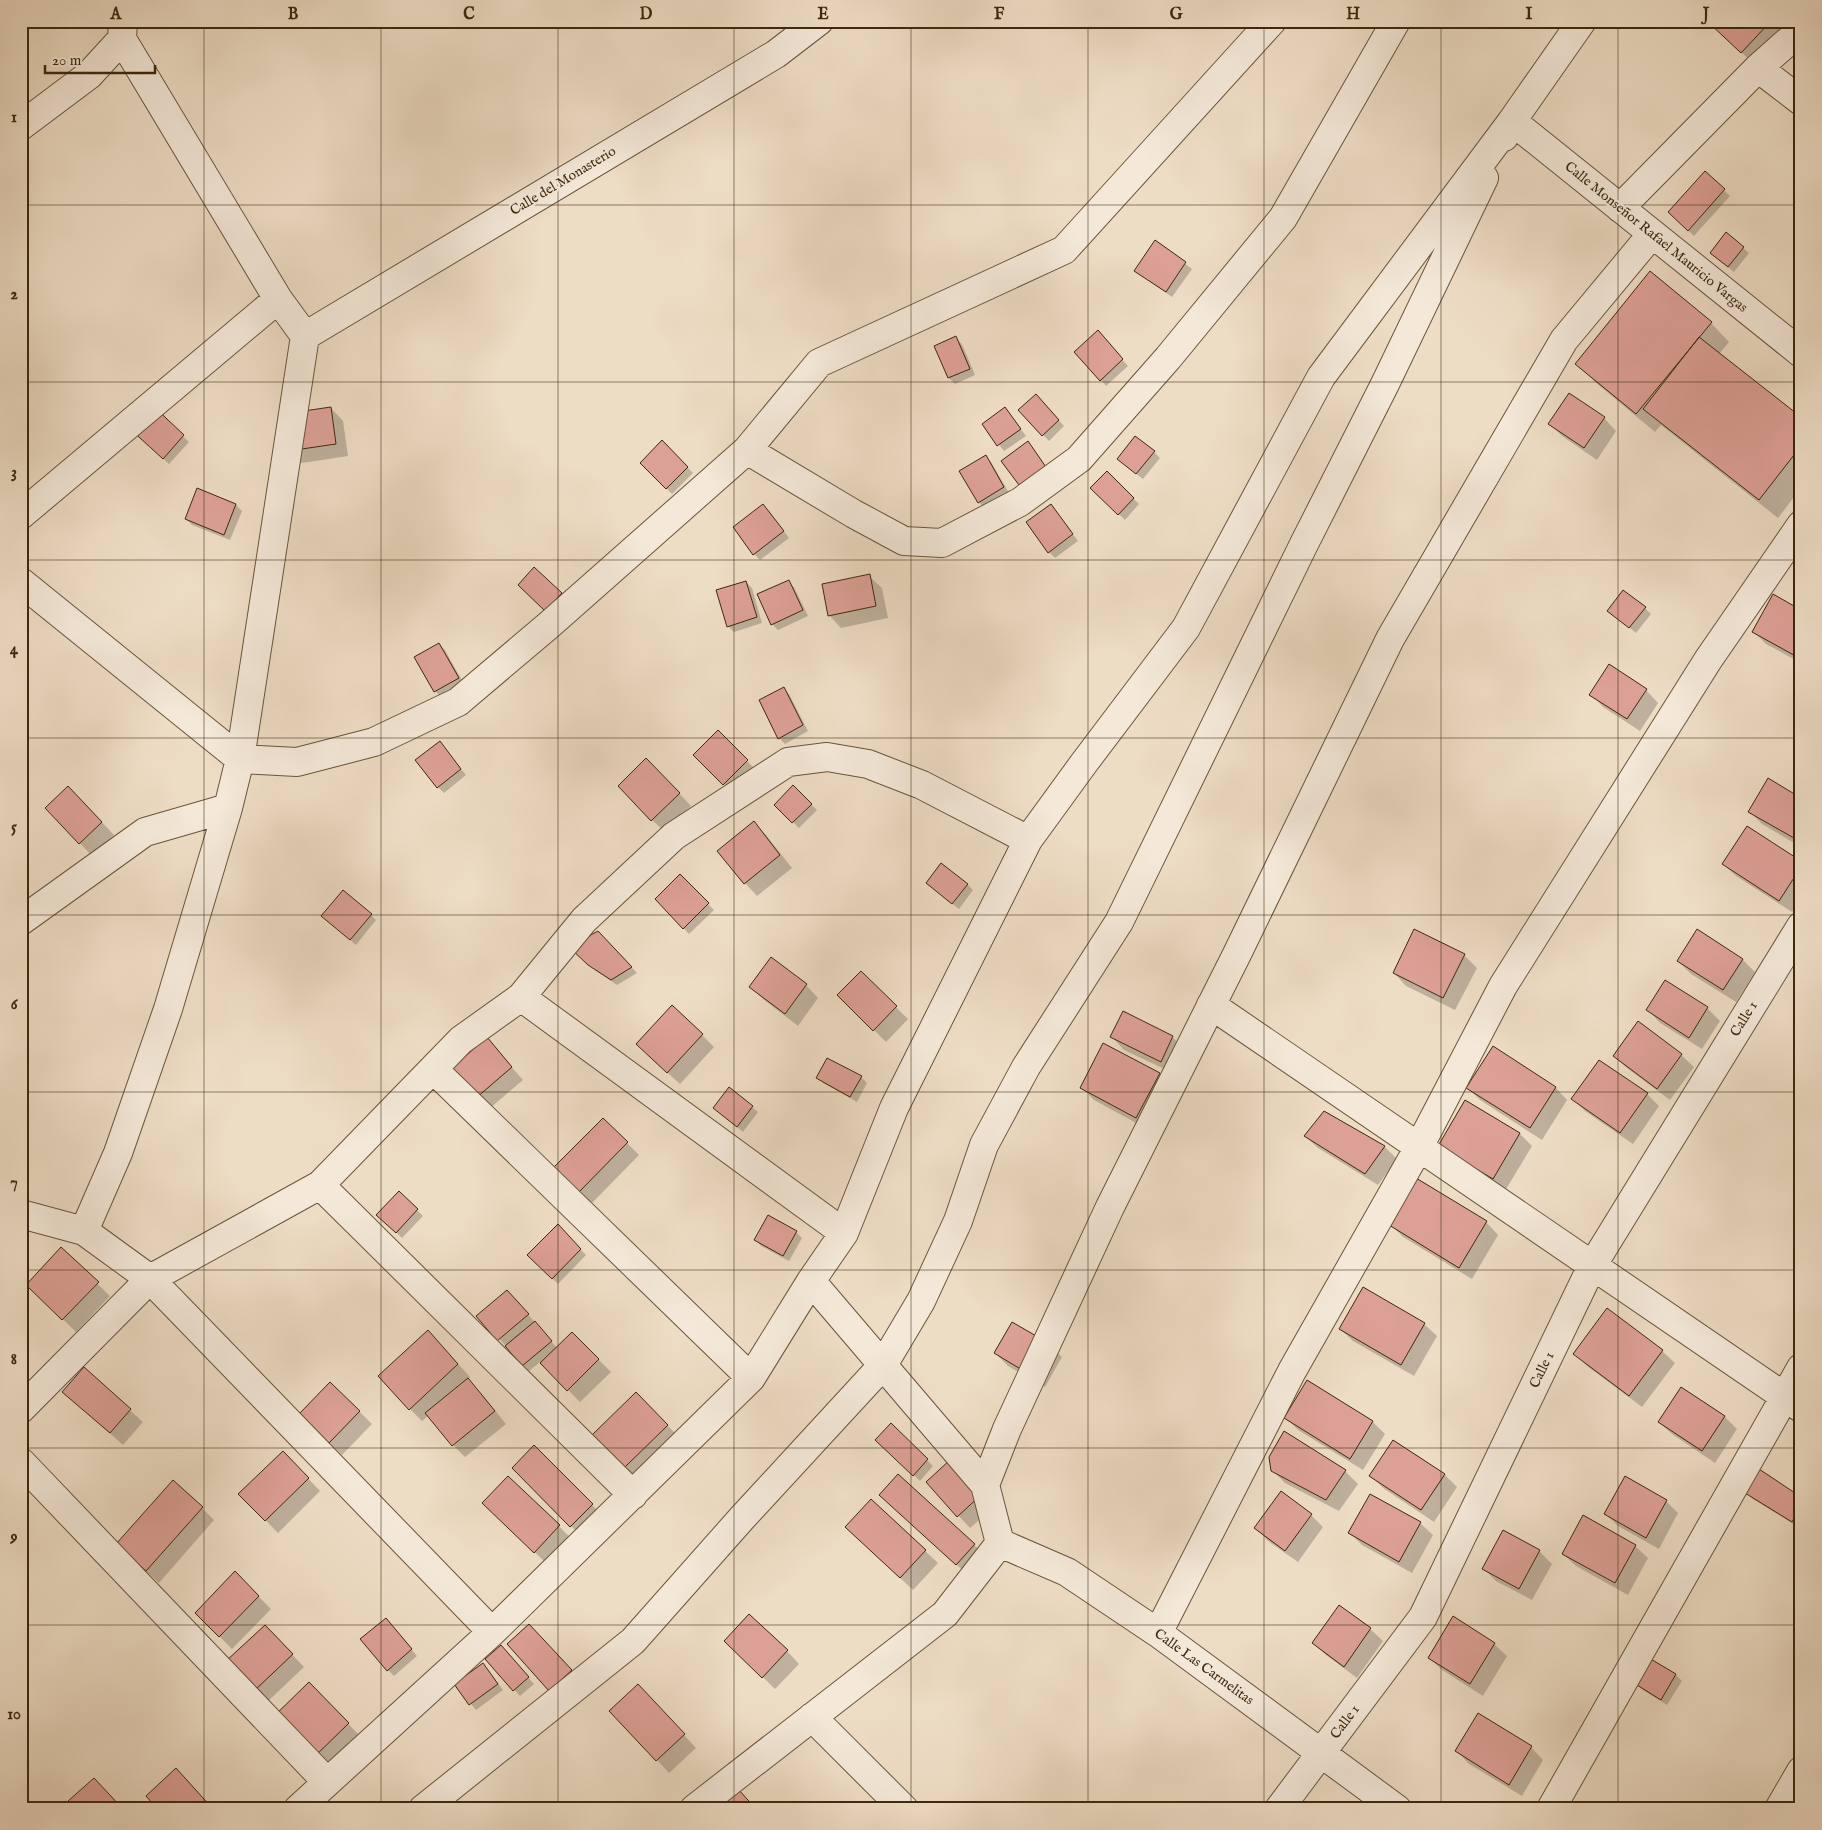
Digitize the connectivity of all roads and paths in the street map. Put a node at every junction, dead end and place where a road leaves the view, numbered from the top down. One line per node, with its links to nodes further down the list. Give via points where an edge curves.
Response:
1 (819, 21): 14 (street, Calle del Monasterio, via 776,54)
2 (1272, 21): 16 (street, via 1064,250 819,363)
3 (1396, 21): 16 (street, via 1283,218 1168,358 1079,459 1020,502 942,544 904,541)
4 (1582, 21): 9 (street)
5 (122, 30): 10 (street, via 89,75); 13 (street)
6 (1801, 30): 7 (street)
7 (1758, 68): 8 (street); 11 (street)
8 (1801, 101)
9 (1512, 121): 11 (street, Calle Monseñor Rafael Mauricio Vargas); 22 (street, via 1320,377 1186,628); 36 (street, via 1119,922 1026,1067 984,1145 958,1221 921,1301)
10 (21, 126)
11 (1620, 208): 12 (street, Calle Monseñor Rafael Mauricio Vargas)
12 (1652, 234): 15 (street, Calle Monseñor Rafael Mauricio Vargas); 26 (street, via 1564,340 1390,639)
13 (278, 299): 14 (street); 17 (street)
14 (305, 336): 20 (street)
15 (1801, 353)
16 (747, 450): 20 (street, via 458,702 374,742 297,762)
17 (21, 514)
18 (1801, 525): 28 (street, via 1708,660 1503,986)
19 (21, 582): 20 (street)
20 (240, 759): 21 (street)
21 (228, 808): 23 (street, via 145,832); 31 (street, via 165,1018 118,1152)
22 (1028, 840): 25 (street, via 922,786 868,764 827,756 788,762 674,836 584,920); 32 (street, via 894,1108)
23 (21, 921)
24 (1801, 926): 33 (street, Calle 1)
25 (521, 997): 27 (street, via 462,1040); 32 (street)
26 (1211, 1005): 28 (street); 42 (street, via 1110,1207 1007,1429)
27 (433, 1069): 29 (street); 38 (street)
28 (1418, 1147): 33 (street); 46 (street, via 1292,1371)
29 (320, 1185): 34 (street); 43 (street)
30 (21, 1214): 31 (street)
31 (84, 1232): 34 (street)
32 (844, 1232): 35 (street)
33 (1592, 1266): 39 (street); 48 (street, Calle 1, via 1423,1617)
34 (150, 1279): 40 (street); 45 (street)
35 (811, 1281): 36 (street); 38 (street)
36 (883, 1365): 42 (street); 52 (street, via 633,1641)
37 (1801, 1368): 39 (street)
38 (751, 1378): 43 (street)
39 (1792, 1403): 57 (street)
40 (21, 1409)
41 (21, 1462): 50 (street)
42 (985, 1485): 44 (street)
43 (634, 1495): 45 (street)
44 (1000, 1543): 46 (street, Calle Las Carmelitas, via 1066,1572); 47 (street, via 946,1614)
45 (492, 1632): 50 (street)
46 (1158, 1633): 48 (street, Calle Las Carmelitas)
47 (812, 1717): 53 (street); 54 (street)
48 (1321, 1753): 55 (street, Calle 1); 56 (street, Calle Las Carmelitas)
49 (1801, 1771): 58 (street)
50 (327, 1782): 51 (street)
51 (298, 1809)
52 (423, 1809)
53 (694, 1809)
54 (904, 1809)
55 (1278, 1809)
56 (1397, 1809)
57 (1551, 1809)
58 (1779, 1809)

